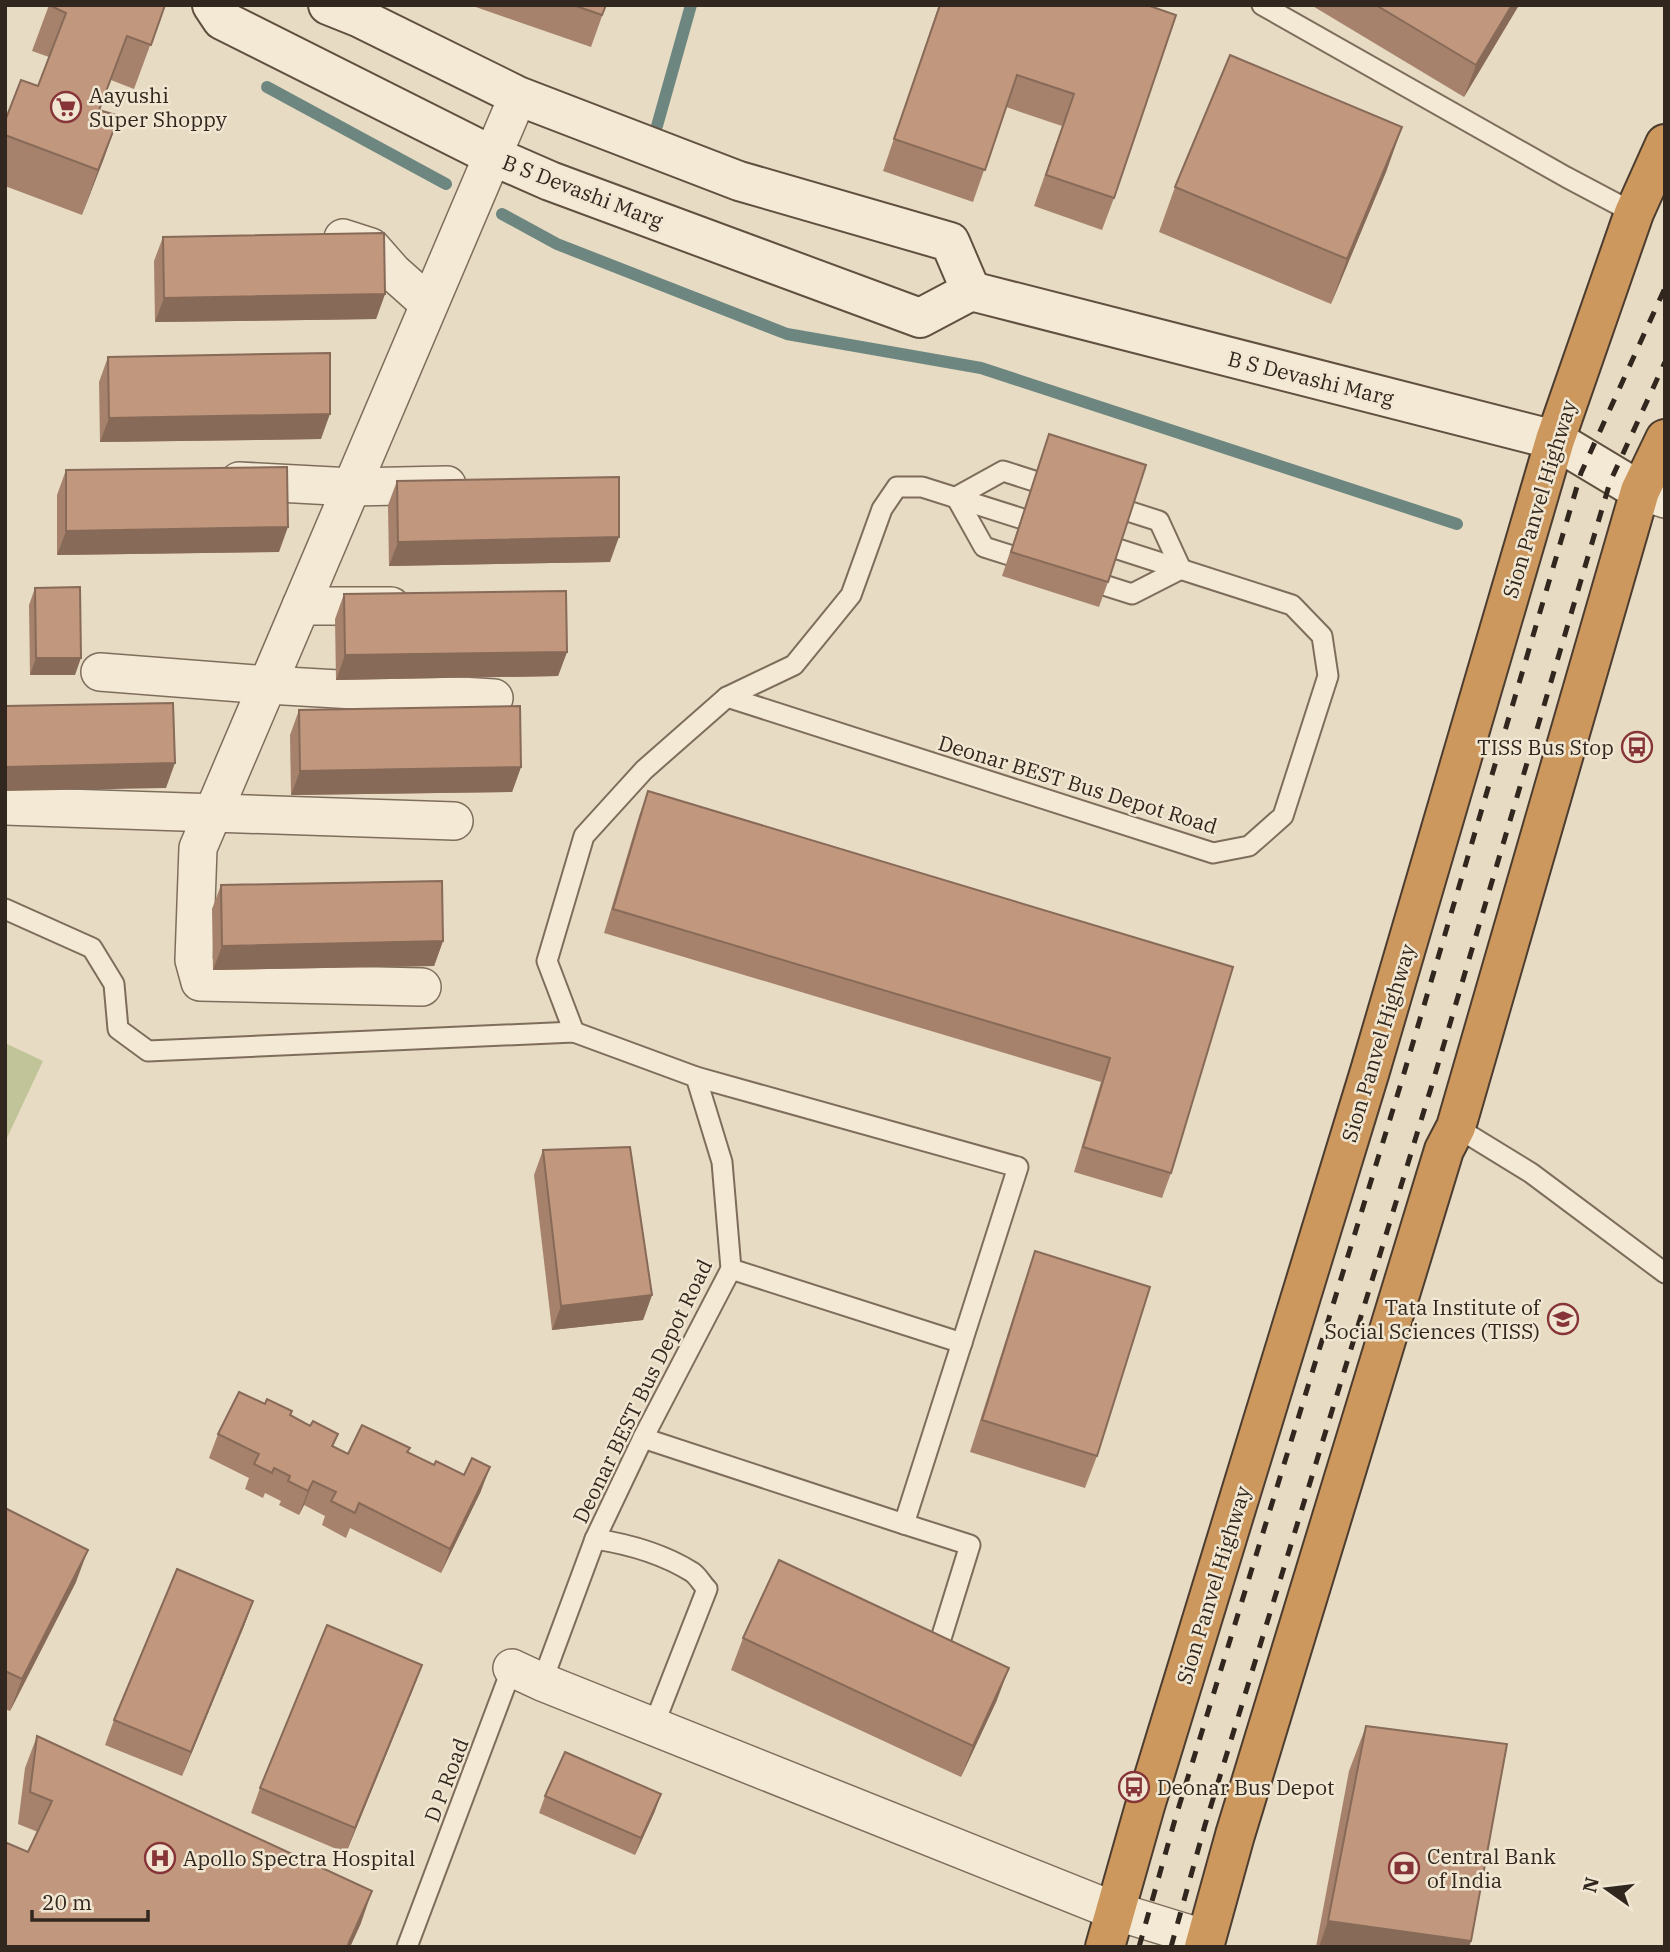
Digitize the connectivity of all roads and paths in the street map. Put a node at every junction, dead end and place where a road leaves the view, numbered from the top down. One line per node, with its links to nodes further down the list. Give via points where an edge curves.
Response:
1 (212, 5): 6 (main road, B S Devashi Marg, via 222,20)
2 (1262, 5): 7 (lane)
3 (350, 9): 4 (main road)
4 (518, 96): 6 (street); 9 (main road, via 738,181 950,242)
5 (1665, 144): 7 (highway, Sion Panvel Highway)
6 (493, 156): 9 (main road, B S Devashi Marg, via 920,317); 10 (street)
7 (1634, 213): 12 (highway, Sion Panvel Highway)
8 (306, 241): 10 (street, via 346,238 371,247)
9 (971, 290): 12 (main road, B S Devashi Marg)
10 (429, 304): 15 (street)
11 (1665, 439): 16 (highway)
12 (1555, 440): 16 (main road, B S Devashi Marg); 42 (highway, Sion Panvel Highway, via 1374,1058)
13 (203, 479): 15 (street)
14 (485, 485): 15 (street)
15 (352, 487): 19 (street)
16 (1653, 495): 32 (highway)
17 (956, 498): 18 (lane, Deonar BEST Bus Depot Road); 18 (lane, via 984,547 1132,594); 18 (lane, via 1003,471 1159,521); 23 (lane, Deonar BEST Bus Depot Road, via 922,486 897,486 882,509 851,596 794,665)
18 (1181, 569): 23 (lane, Deonar BEST Bus Depot Road, via 1292,605 1322,636 1328,676 1283,816 1250,846 1213,853)
19 (301, 606): 20 (street); 22 (street)
20 (422, 606)
21 (100, 672): 22 (street)
22 (268, 685): 24 (street); 26 (street)
23 (727, 697): 30 (lane, Deonar BEST Bus Depot Road, via 644,770 584,836 547,961)
24 (494, 698)
25 (5, 806): 26 (street)
26 (214, 813): 27 (street); 29 (street, via 198,848 194,960 201,982)
27 (454, 821)
28 (5, 909): 30 (lane, via 92,948 114,984 118,1029 148,1051)
29 (422, 987)
30 (574, 1032): 31 (lane)
31 (696, 1077): 33 (lane, Deonar BEST Bus Depot Road, via 722,1161); 35 (lane, via 1018,1167)
32 (1456, 1128): 34 (lane, via 1531,1173); 43 (highway, via 1444,1150)
33 (731, 1269): 35 (lane); 36 (lane, Deonar BEST Bus Depot Road)
34 (1665, 1273)
35 (962, 1343): 37 (lane)
36 (643, 1438): 37 (lane); 38 (lane, Deonar BEST Bus Depot Road)
37 (904, 1524): 39 (lane, via 970,1545)
38 (595, 1539): 40 (lane, Deonar BEST Bus Depot Road); 41 (lane, via 652,1553 694,1573 707,1589)
39 (939, 1645)
40 (527, 1675): 41 (street); 44 (lane, D P Road)
41 (653, 1727): 42 (street)
42 (1115, 1910): 43 (street); 45 (highway, Sion Panvel Highway)
43 (1205, 1943)
44 (407, 1947)
45 (1105, 1947)

